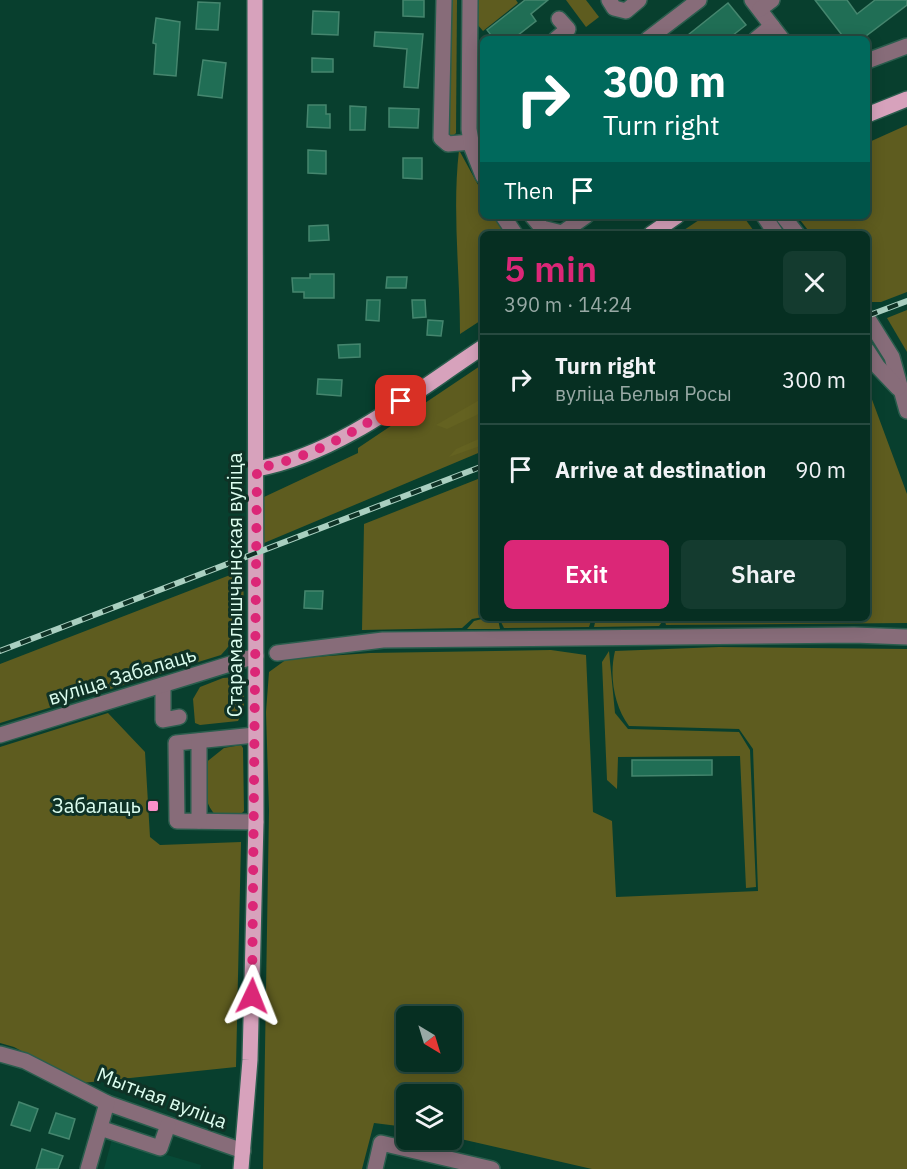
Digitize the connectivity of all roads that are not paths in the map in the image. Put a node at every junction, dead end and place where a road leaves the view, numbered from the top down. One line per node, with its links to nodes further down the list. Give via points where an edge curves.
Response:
1 (255, 0): 33 (main road, Старамалышчынская вуліца)
2 (444, 0): 18 (street, via 441,138 448,144)
3 (470, 0): 18 (street)
4 (609, 0): 5 (street, via 615,8 626,10)
5 (639, 0)
6 (699, 0): 11 (street)
7 (761, 3): 9 (street)
8 (559, 18): 10 (street, via 568,29)
9 (772, 26): 12 (street); 13 (street)
10 (560, 36)
11 (652, 36)
12 (760, 36)
13 (780, 36)
14 (907, 46): 15 (street)
15 (870, 60)
16 (907, 99): 17 (main road)
17 (870, 114)
18 (475, 142): 19 (street)
19 (480, 164)
20 (534, 219): 24 (street, via 542,228)
21 (582, 219): 25 (street)
22 (673, 219): 26 (main road)
23 (785, 219): 27 (street)
24 (554, 231)
25 (565, 231)
26 (655, 231)
27 (795, 231)
28 (870, 322): 31 (street, via 892,357)
29 (480, 349): 33 (main road, via 345,436 284,464)
30 (870, 355): 31 (street)
31 (900, 391): 32 (street)
32 (907, 411)
33 (257, 468): 36 (main road, Старамалышчынская вуліца)
34 (904, 635): 35 (street, via 374,640)
35 (277, 652)
36 (256, 656): 37 (street, вуліца Забалаць); 40 (main road, Старамалышчынская вуліца)
37 (163, 685): 38 (street, via 163,720); 39 (street, вуліца Забалаць)
38 (179, 717)
39 (0, 735)
40 (255, 735): 41 (street); 43 (main road, Старамалышчынская вуліца)
41 (199, 741): 42 (street); 42 (street, via 176,743 177,820)
42 (199, 821): 43 (street)
43 (256, 822): 48 (main road, Старамалышчынская вуліца, via 251,1036)
44 (0, 1054): 45 (street, Мытная вуліца, via 25,1061)
45 (107, 1103): 46 (street, Мытная вуліца); 47 (street)
46 (168, 1125): 47 (street, via 160,1148); 48 (street, Мытная вуліца)
47 (100, 1128): 49 (street)
48 (243, 1150): 50 (main road, Старамалышчынская вуліца)
49 (88, 1169)
50 (241, 1169)
51 (377, 1169): 52 (street, via 381,1143)
52 (492, 1169)

